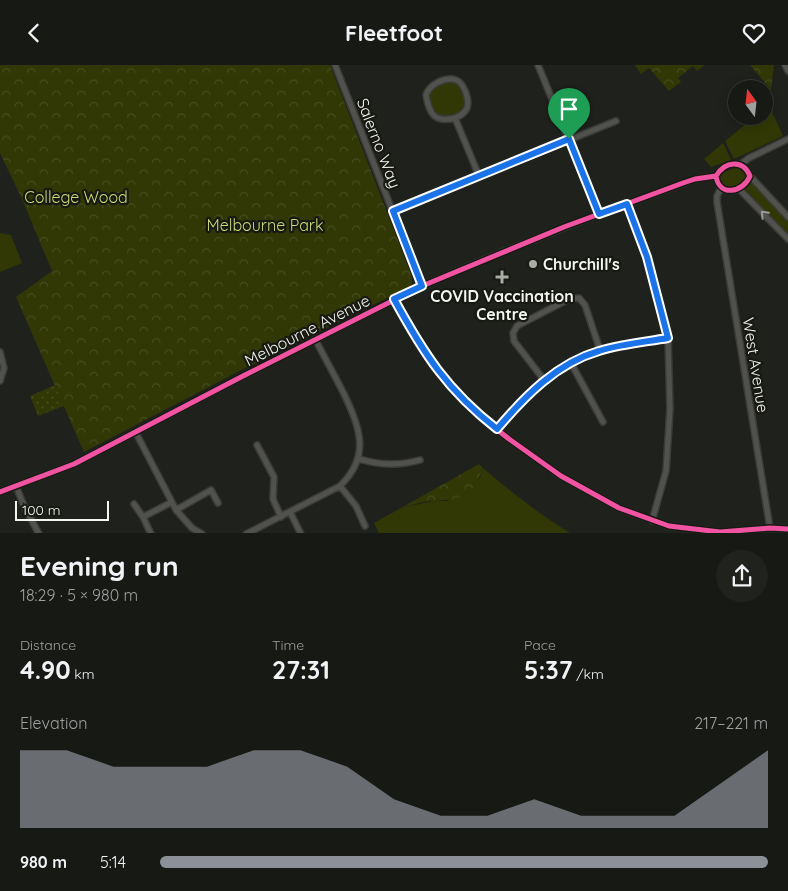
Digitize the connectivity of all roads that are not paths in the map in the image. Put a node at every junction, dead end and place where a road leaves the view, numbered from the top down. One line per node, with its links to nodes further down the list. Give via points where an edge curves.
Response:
1 (336, 65): 16 (street, Salerno Way)
2 (538, 65): 7 (street)
3 (785, 65): 4 (street)
4 (788, 71)
5 (455, 119): 5 (street, via 468,106 460,82 446,80 430,87 426,95 434,117 442,121); 10 (street)
6 (616, 121): 7 (street)
7 (569, 139): 10 (street); 17 (street)
8 (788, 139): 9 (street, Melbourne Avenue)
9 (741, 164): 11 (street, Melbourne Avenue, via 726,166); 12 (street)
10 (479, 176): 16 (street)
11 (716, 176): 13 (street); 15 (street, Melbourne Avenue, via 695,179)
12 (750, 177): 14 (street); 18 (street)
13 (721, 188): 14 (street); 47 (street, West Avenue, via 716,202)
14 (739, 189): 19 (street, one-way to 14)
15 (627, 204): 17 (street, Melbourne Avenue); 22 (street, via 647,257)
16 (393, 211): 20 (street, Salerno Way)
17 (599, 214): 20 (street, Melbourne Avenue)
18 (788, 217)
19 (788, 239)
20 (422, 286): 21 (street, Melbourne Avenue)
21 (394, 299): 23 (street, Melbourne Avenue); 30 (street, via 438,371 477,414)
22 (668, 338): 24 (street); 45 (street, via 670,409 666,471)
23 (315, 339): 31 (street, Melbourne Avenue); 33 (street, via 357,424)
24 (600, 350): 26 (street); 27 (street, via 585,305 579,298 569,299 517,326 513,333 514,341)
25 (0, 352): 28 (street, via 4,368)
26 (570, 363): 27 (street); 29 (street)
27 (544, 380): 30 (street)
28 (0, 381)
29 (603, 422)
30 (497, 429): 45 (street, via 561,476 619,508)
31 (136, 433): 35 (street, Melbourne Avenue, via 74,464); 38 (street)
32 (257, 445): 44 (street, via 274,477 273,499)
33 (359, 459): 34 (street, via 386,465); 36 (street)
34 (420, 460)
35 (16, 486): 37 (street, Melbourne Avenue); 50 (street)
36 (340, 486): 42 (street); 46 (street, via 356,506)
37 (0, 492)
38 (172, 502): 41 (street); 43 (street)
39 (218, 503): 41 (street, via 211,490)
40 (134, 504): 43 (street)
41 (176, 510): 52 (street, via 192,528)
42 (290, 512): 44 (street); 54 (street)
43 (143, 517): 51 (street)
44 (281, 517): 53 (street)
45 (652, 521): 49 (street)
46 (365, 526)
47 (770, 528): 48 (street); 49 (street, via 735,532)
48 (788, 529)
49 (685, 531)
50 (39, 533)
51 (152, 533)
52 (202, 533)
53 (246, 533)
54 (301, 533)

